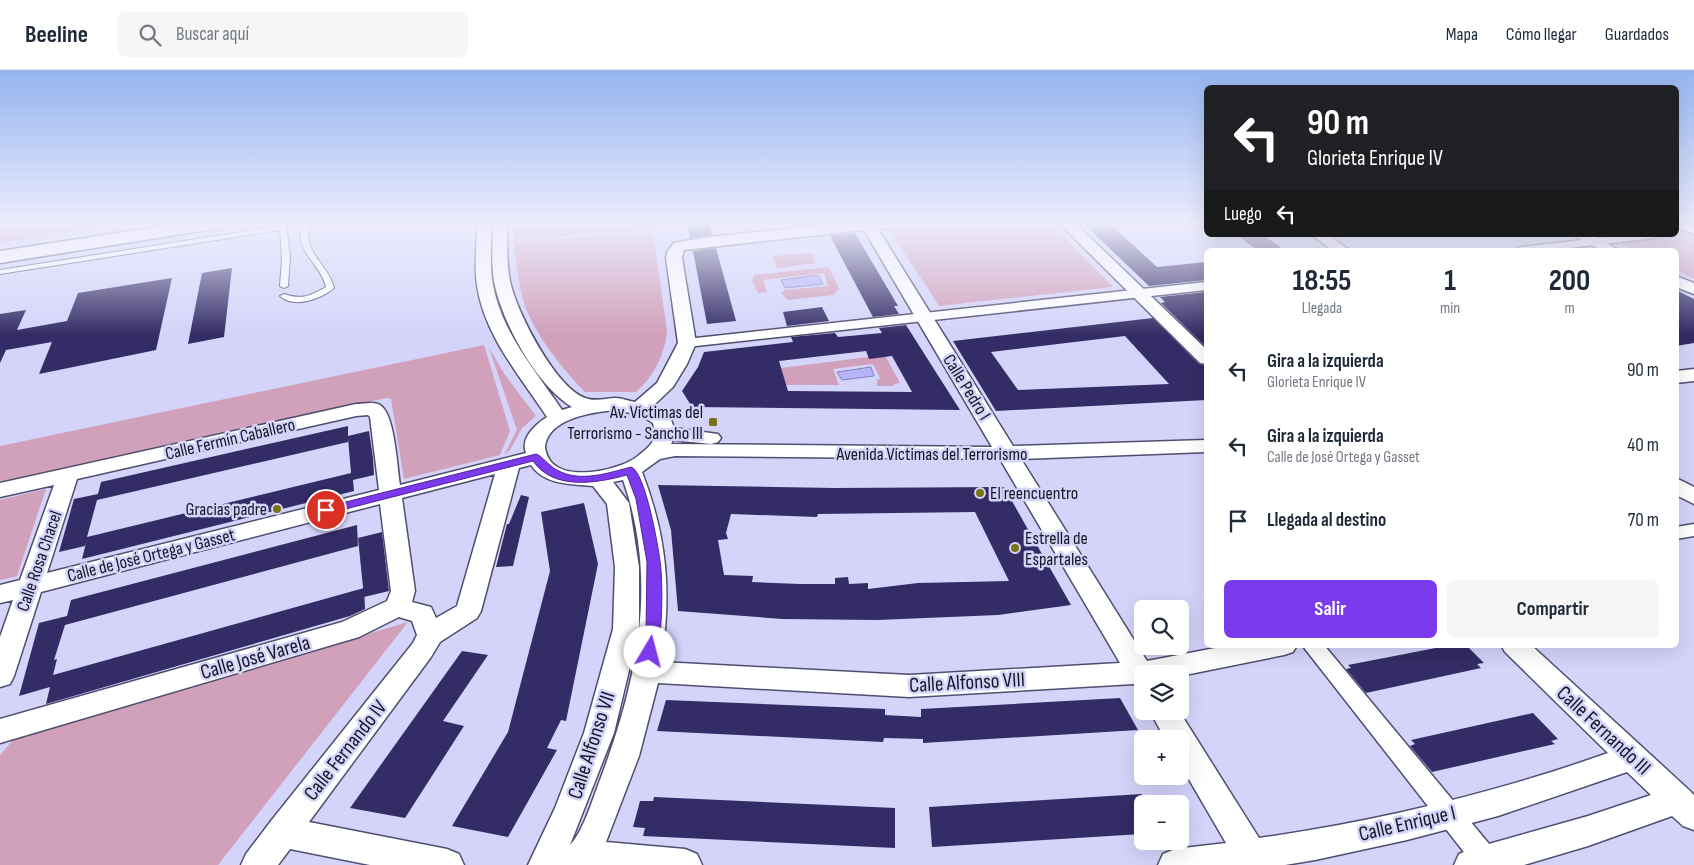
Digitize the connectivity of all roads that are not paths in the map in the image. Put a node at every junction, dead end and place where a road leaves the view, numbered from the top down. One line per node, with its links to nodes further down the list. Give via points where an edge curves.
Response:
1 (72, 260): 9 (lane)
2 (286, 260): 11 (lane)
3 (314, 260): 15 (lane, via 330,282 330,288 306,298)
4 (485, 260): 25 (street, via 485,285 494,317 508,345)
5 (501, 260): 23 (street, via 502,282 511,313 524,340 563,391 578,402)
6 (674, 260): 17 (street)
7 (889, 260): 16 (street, Calle Pedro I)
8 (1104, 260): 14 (street)
9 (0, 272)
10 (1679, 282): 13 (street)
11 (284, 286)
12 (1204, 286): 14 (street)
13 (1694, 289)
14 (1138, 294): 16 (street); 18 (street)
15 (284, 296)
16 (924, 318): 17 (street); 29 (street, Calle Pedro I)
17 (687, 343): 24 (street, via 664,387)
18 (1204, 357)
19 (1694, 374): 20 (street)
20 (1679, 376)
21 (1694, 386): 22 (street)
22 (1679, 388)
23 (593, 405): 24 (street); 25 (street)
24 (640, 407): 27 (street, via 663,422)
25 (558, 418): 31 (street, via 540,434 534,449)
26 (1204, 432): 29 (street, Avenida Víctimas del Terrorismo)
27 (666, 433): 29 (street, Avenida Víctimas del Terrorismo, via 789,441); 30 (street)
28 (1204, 446): 29 (street, Avenida Víctimas del Terrorismo)
29 (1005, 448): 30 (street, Avenida Víctimas del Terrorismo, via 808,454 675,450); 51 (street, Calle Pedro I)
30 (658, 453): 33 (street)
31 (536, 457): 32 (street, Calle de José Ortega y Gasset); 36 (street, via 543,467 557,475)
32 (509, 464): 40 (street, Calle de José Ortega y Gasset); 47 (street, Calle Fernando IV, via 468,611)
33 (631, 471): 36 (street); 53 (street, Calle Alfonso VII, via 642,499 654,562 654,633)
34 (1679, 471): 37 (street)
35 (68, 475): 39 (street, Calle Fermín Caballero); 40 (street, Calle Fermín Caballero, via 356,410 373,409 380,416); 44 (street, Calle Rosa Chacel)
36 (599, 479): 67 (street, Calle Alfonso VII, via 618,503 627,567 626,629 599,733)
37 (1694, 481)
38 (1679, 487): 41 (street)
39 (0, 490)
40 (391, 494): 44 (street, Calle de José Ortega y Gasset); 46 (street, via 403,591)
41 (1694, 497)
42 (1694, 530): 43 (street)
43 (1679, 532)
44 (30, 586): 45 (street, Calle de José Ortega y Gasset); 55 (street, Calle Rosa Chacel)
45 (0, 594)
46 (397, 606): 47 (street, via 422,614); 57 (street, Calle José Varela, via 350,630)
47 (430, 635): 61 (street, Calle Fernando IV, via 422,650)
48 (1269, 648): 52 (street, Calle Alfonso VIII)
49 (1314, 648): 60 (street)
50 (1517, 648): 58 (street, Calle Fernando III)
51 (1137, 665)
52 (1186, 665)
53 (646, 672): 54 (street, Calle Alfonso VIII, via 909,686); 63 (street, Calle Alfonso VII, via 628,740 602,814)
54 (1134, 674)
55 (0, 676)
56 (1169, 720): 62 (street)
57 (0, 731)
58 (1633, 757): 59 (street, Calle Fernando III); 60 (street, Calle Enrique I, via 1544,789)
59 (1686, 808): 64 (street, via 1588,831)
60 (1449, 814): 62 (street, Calle Enrique I); 64 (street)
61 (282, 832): 65 (street, Calle Fernando IV); 66 (street)
62 (1254, 860): 69 (street, Calle Enrique I)
63 (576, 862): 68 (street)
64 (1483, 864)
65 (258, 865)
66 (446, 865)
67 (545, 865)
68 (685, 865)
69 (1175, 865)

